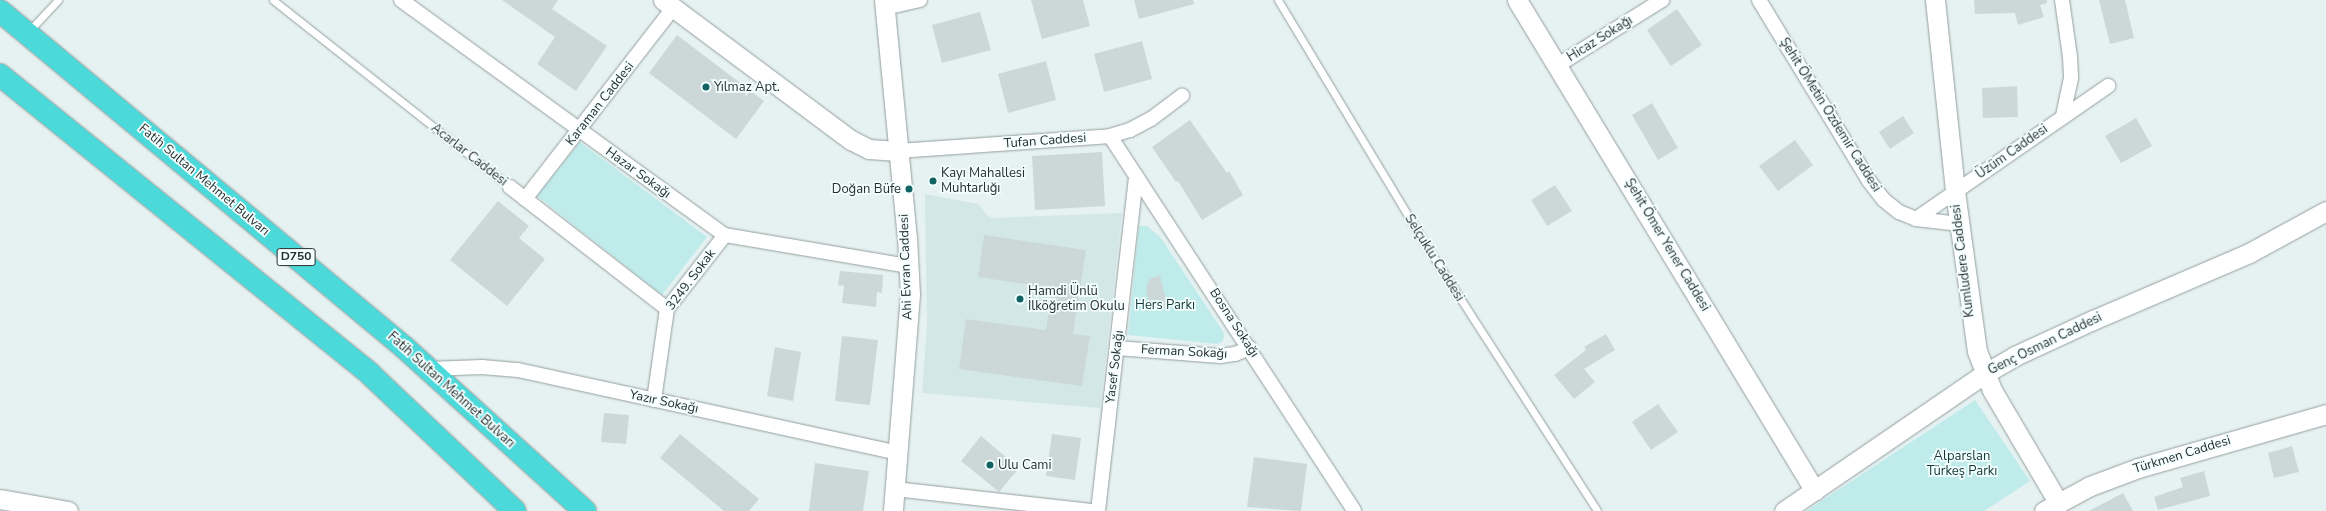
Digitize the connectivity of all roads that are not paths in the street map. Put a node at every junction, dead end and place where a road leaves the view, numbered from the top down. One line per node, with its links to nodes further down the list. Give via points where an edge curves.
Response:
1 (58, 0): 14 (lane)
2 (273, 0): 24 (lane, Acarlar Caddesi)
3 (401, 0): 20 (street, Hazar Sokağı)
4 (920, 0): 12 (street)
5 (1278, 0): 51 (lane, Selçuklu Caddesi, via 1422,239)
6 (1518, 0): 15 (street, Şehit Ömer Yener Caddesi)
7 (1662, 0): 15 (street, Hicaz Sokağı)
8 (1759, 0): 28 (street, Şehit ÖMetin Özdemir Caddesi, via 1869,181 1884,200 1899,212)
9 (1935, 0): 25 (street, Kumludere Caddesi)
10 (2062, 0): 19 (street, via 2070,57 2070,78)
11 (668, 4): 20 (street, Karaman Caddesi); 22 (street, via 851,140 869,149)
12 (885, 4): 22 (street, Ahi Evran Caddesi)
13 (0, 11): 14 (highway, Fatih Sultan Mehmet Bulvarı / D750)
14 (27, 32): 35 (highway, Fatih Sultan Mehmet Bulvarı / D750)
15 (1558, 65): 41 (street, Şehit Ömer Yener Caddesi)
16 (0, 75): 45 (highway, via 370,374)
17 (2108, 86): 19 (street, Üzüm Caddesi)
18 (1182, 96): 21 (street, Tufan Caddesi, via 1150,119 1130,130)
19 (2063, 116): 25 (street, Üzüm Caddesi)
20 (579, 131): 26 (street, Karaman Caddesi); 30 (street, Hazar Sokağı)
21 (1110, 136): 22 (street, Tufan Caddesi); 23 (street, Bosna Sokağı)
22 (898, 151): 31 (street, Ahi Evran Caddesi)
23 (1136, 176): 33 (street, Yasef Sokağı); 34 (street, Bosna Sokağı)
24 (510, 187): 26 (street, Acarlar Caddesi)
25 (1955, 191): 28 (street, Üzüm Caddesi); 29 (street, Kumludere Caddesi)
26 (525, 199): 32 (street, Acarlar Caddesi)
27 (2326, 211): 36 (street, Genç Osman Caddesi, via 2249,253 2093,320)
28 (1916, 218): 29 (street, Şehit ÖMetin Özdemir Caddesi)
29 (1960, 224): 36 (street, Kumludere Caddesi, via 1971,325)
30 (725, 235): 31 (street, Hazar Sokağı); 32 (street, 3249. Sokak)
31 (909, 266): 39 (street, Ahi Evran Caddesi, via 909,322)
32 (667, 309): 37 (street, 3249. Sokak)
33 (1117, 348): 34 (street, Ferman Sokağı, via 1220,356); 49 (street, Yasef Sokağı)
34 (1250, 348): 50 (street, Bosna Sokağı)
35 (429, 369): 37 (street, Yazır Sokağı, via 482,367 518,370); 46 (highway, Fatih Sultan Mehmet Bulvarı / D750)
36 (1984, 374): 41 (street, Genç Osman Caddesi); 43 (street, Kumludere Caddesi)
37 (654, 400): 39 (street, Yazır Sokağı)
38 (2326, 414): 43 (street, Türkmen Caddesi, via 2138,468 2090,486)
39 (898, 453): 40 (street, Ahi Evran Caddesi)
40 (895, 489): 47 (street, Ahi Evran Caddesi); 48 (street)
41 (1815, 490): 52 (street, Genç Osman Caddesi)
42 (0, 499): 44 (street)
43 (2055, 508)
44 (68, 511)
45 (514, 511)
46 (585, 511)
47 (893, 511)
48 (1091, 511)
49 (1098, 511)
50 (1354, 511)
51 (1597, 511)
52 (1784, 511)

